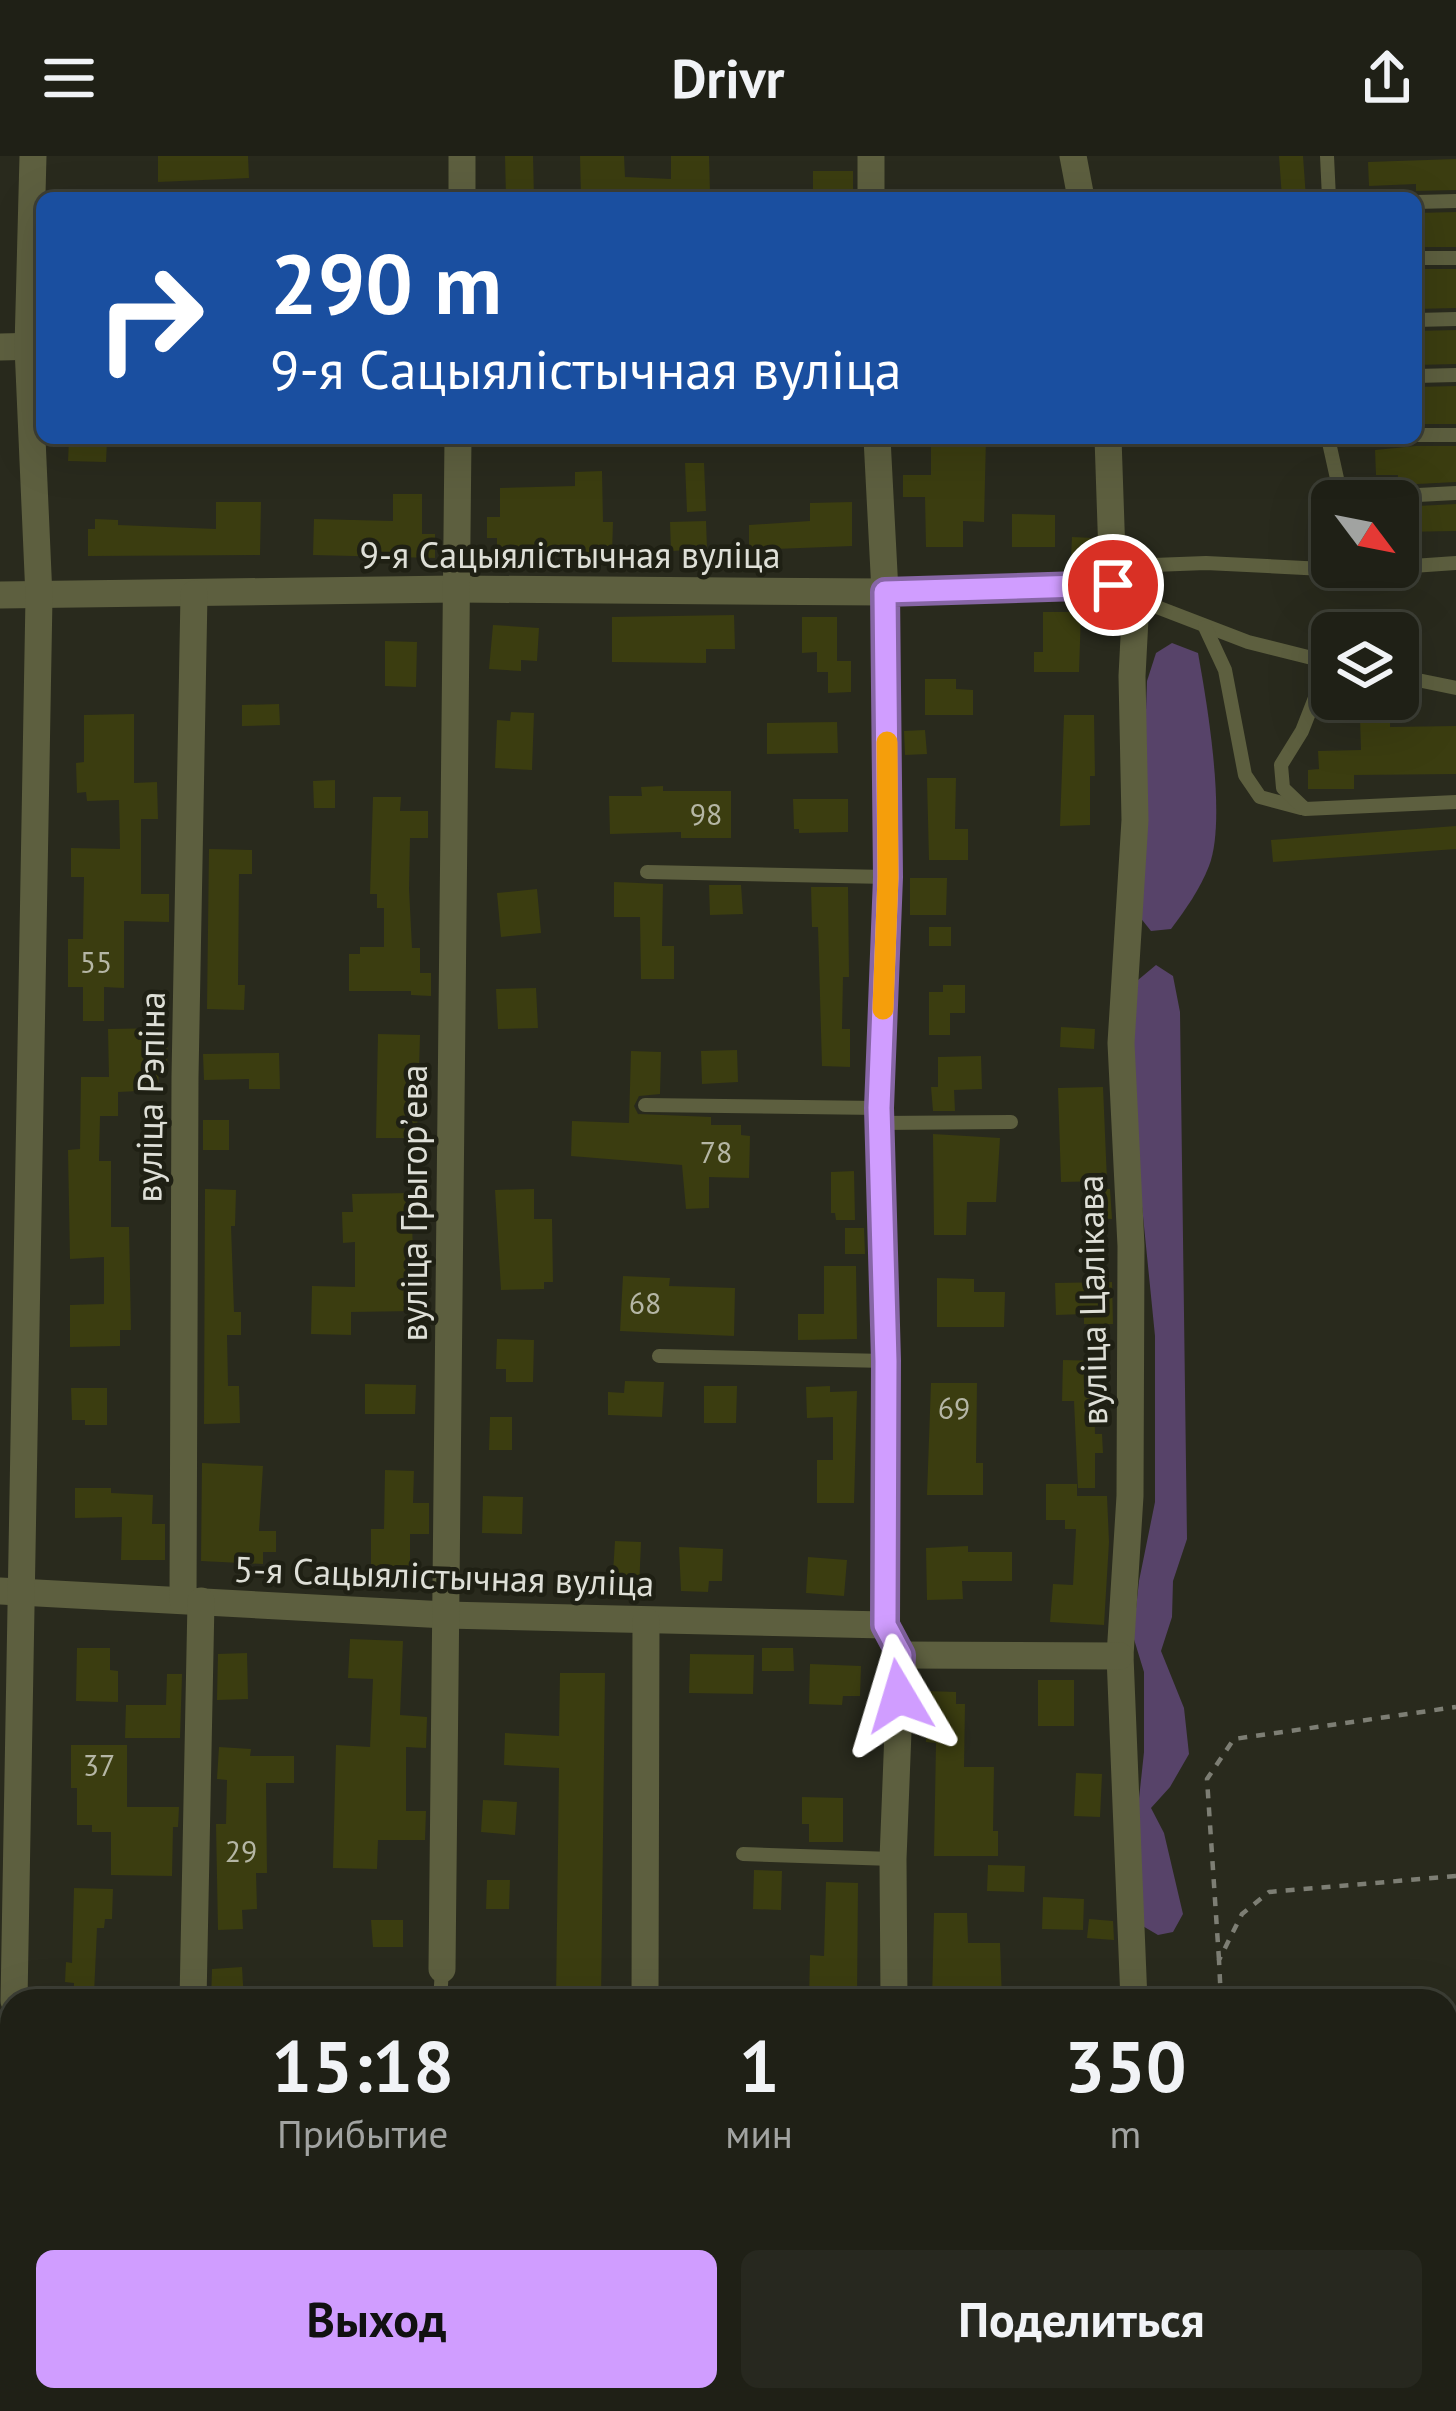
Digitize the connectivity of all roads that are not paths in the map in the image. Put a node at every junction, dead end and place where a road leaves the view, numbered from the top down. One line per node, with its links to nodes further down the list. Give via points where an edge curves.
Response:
1 (33, 156): 16 (street)
2 (462, 156): 6 (street)
3 (871, 156): 7 (street)
4 (1073, 156): 8 (street)
5 (1327, 156): 9 (lane)
6 (462, 192)
7 (871, 192)
8 (1080, 192)
9 (1328, 192)
10 (1456, 201): 11 (lane)
11 (1422, 202)
12 (1422, 258): 13 (lane)
13 (1456, 258)
14 (1456, 319): 15 (lane)
15 (1422, 320)
16 (23, 347): 36 (street)
17 (1456, 375): 18 (lane)
18 (1422, 376)
19 (1422, 435): 20 (lane)
20 (1456, 435)
21 (458, 444): 31 (street, вуліца Грыгорʼева)
22 (877, 444): 32 (street)
23 (1109, 444): 33 (street, вуліца Цалікава)
24 (1329, 444): 25 (lane)
25 (1337, 480)
26 (1456, 493): 27 (lane)
27 (1419, 495)
28 (1456, 563): 29 (lane)
29 (1419, 565)
30 (1311, 568): 33 (lane, via 1153,565)
31 (455, 589): 32 (street, 9-я Сацыялістычная вуліца); 34 (street, 9-я Сацыялістычная вуліца); 53 (street, вуліца Грыгорʼева)
32 (885, 592): 33 (street, 9-я Сацыялістычная вуліца); 45 (street)
33 (1125, 592): 37 (lane); 57 (street, вуліца Цалікава, via 1135,820 1120,1042 1131,1292)
34 (194, 594): 36 (street, 9-я Сацыялістычная вуліца); 52 (street, вуліца Рэпіна, via 185,1077)
35 (0, 595): 36 (street, 9-я Сацыялістычная вуліца)
36 (39, 597): 51 (street)
37 (1205, 627): 38 (lane); 43 (lane, via 1225,670 1245,775 1260,797)
38 (1311, 656)
39 (1419, 680): 40 (lane)
40 (1456, 688)
41 (1311, 710): 43 (lane, via 1281,765 1283,788)
42 (1456, 802): 43 (lane)
43 (1305, 809)
44 (647, 872): 45 (lane)
45 (888, 877): 47 (street)
46 (645, 1105): 47 (lane)
47 (879, 1115): 48 (lane); 50 (street)
48 (1011, 1122)
49 (658, 1356): 50 (lane)
50 (886, 1361): 55 (street)
51 (11, 1591): 52 (street, 5-я Сацыялістычная вуліца); 61 (street)
52 (192, 1601): 53 (street, 5-я Сацыялістычная вуліца); 62 (street, вуліца Рэпіна)
53 (446, 1615): 54 (street, 5-я Сацыялістычная вуліца); 60 (street, вуліца Грыгорʼева)
54 (646, 1621): 55 (street, 5-я Сацыялістычная вуліца); 64 (street)
55 (885, 1625): 56 (street)
56 (901, 1655): 57 (street); 59 (street)
57 (1120, 1656): 66 (street, вуліца Цалікава)
58 (743, 1854): 59 (lane)
59 (893, 1859): 65 (street)
60 (442, 1969): 63 (lane)
61 (14, 1989)
62 (194, 1989)
63 (441, 1989)
64 (645, 1989)
65 (894, 1989)
66 (1134, 1989)

